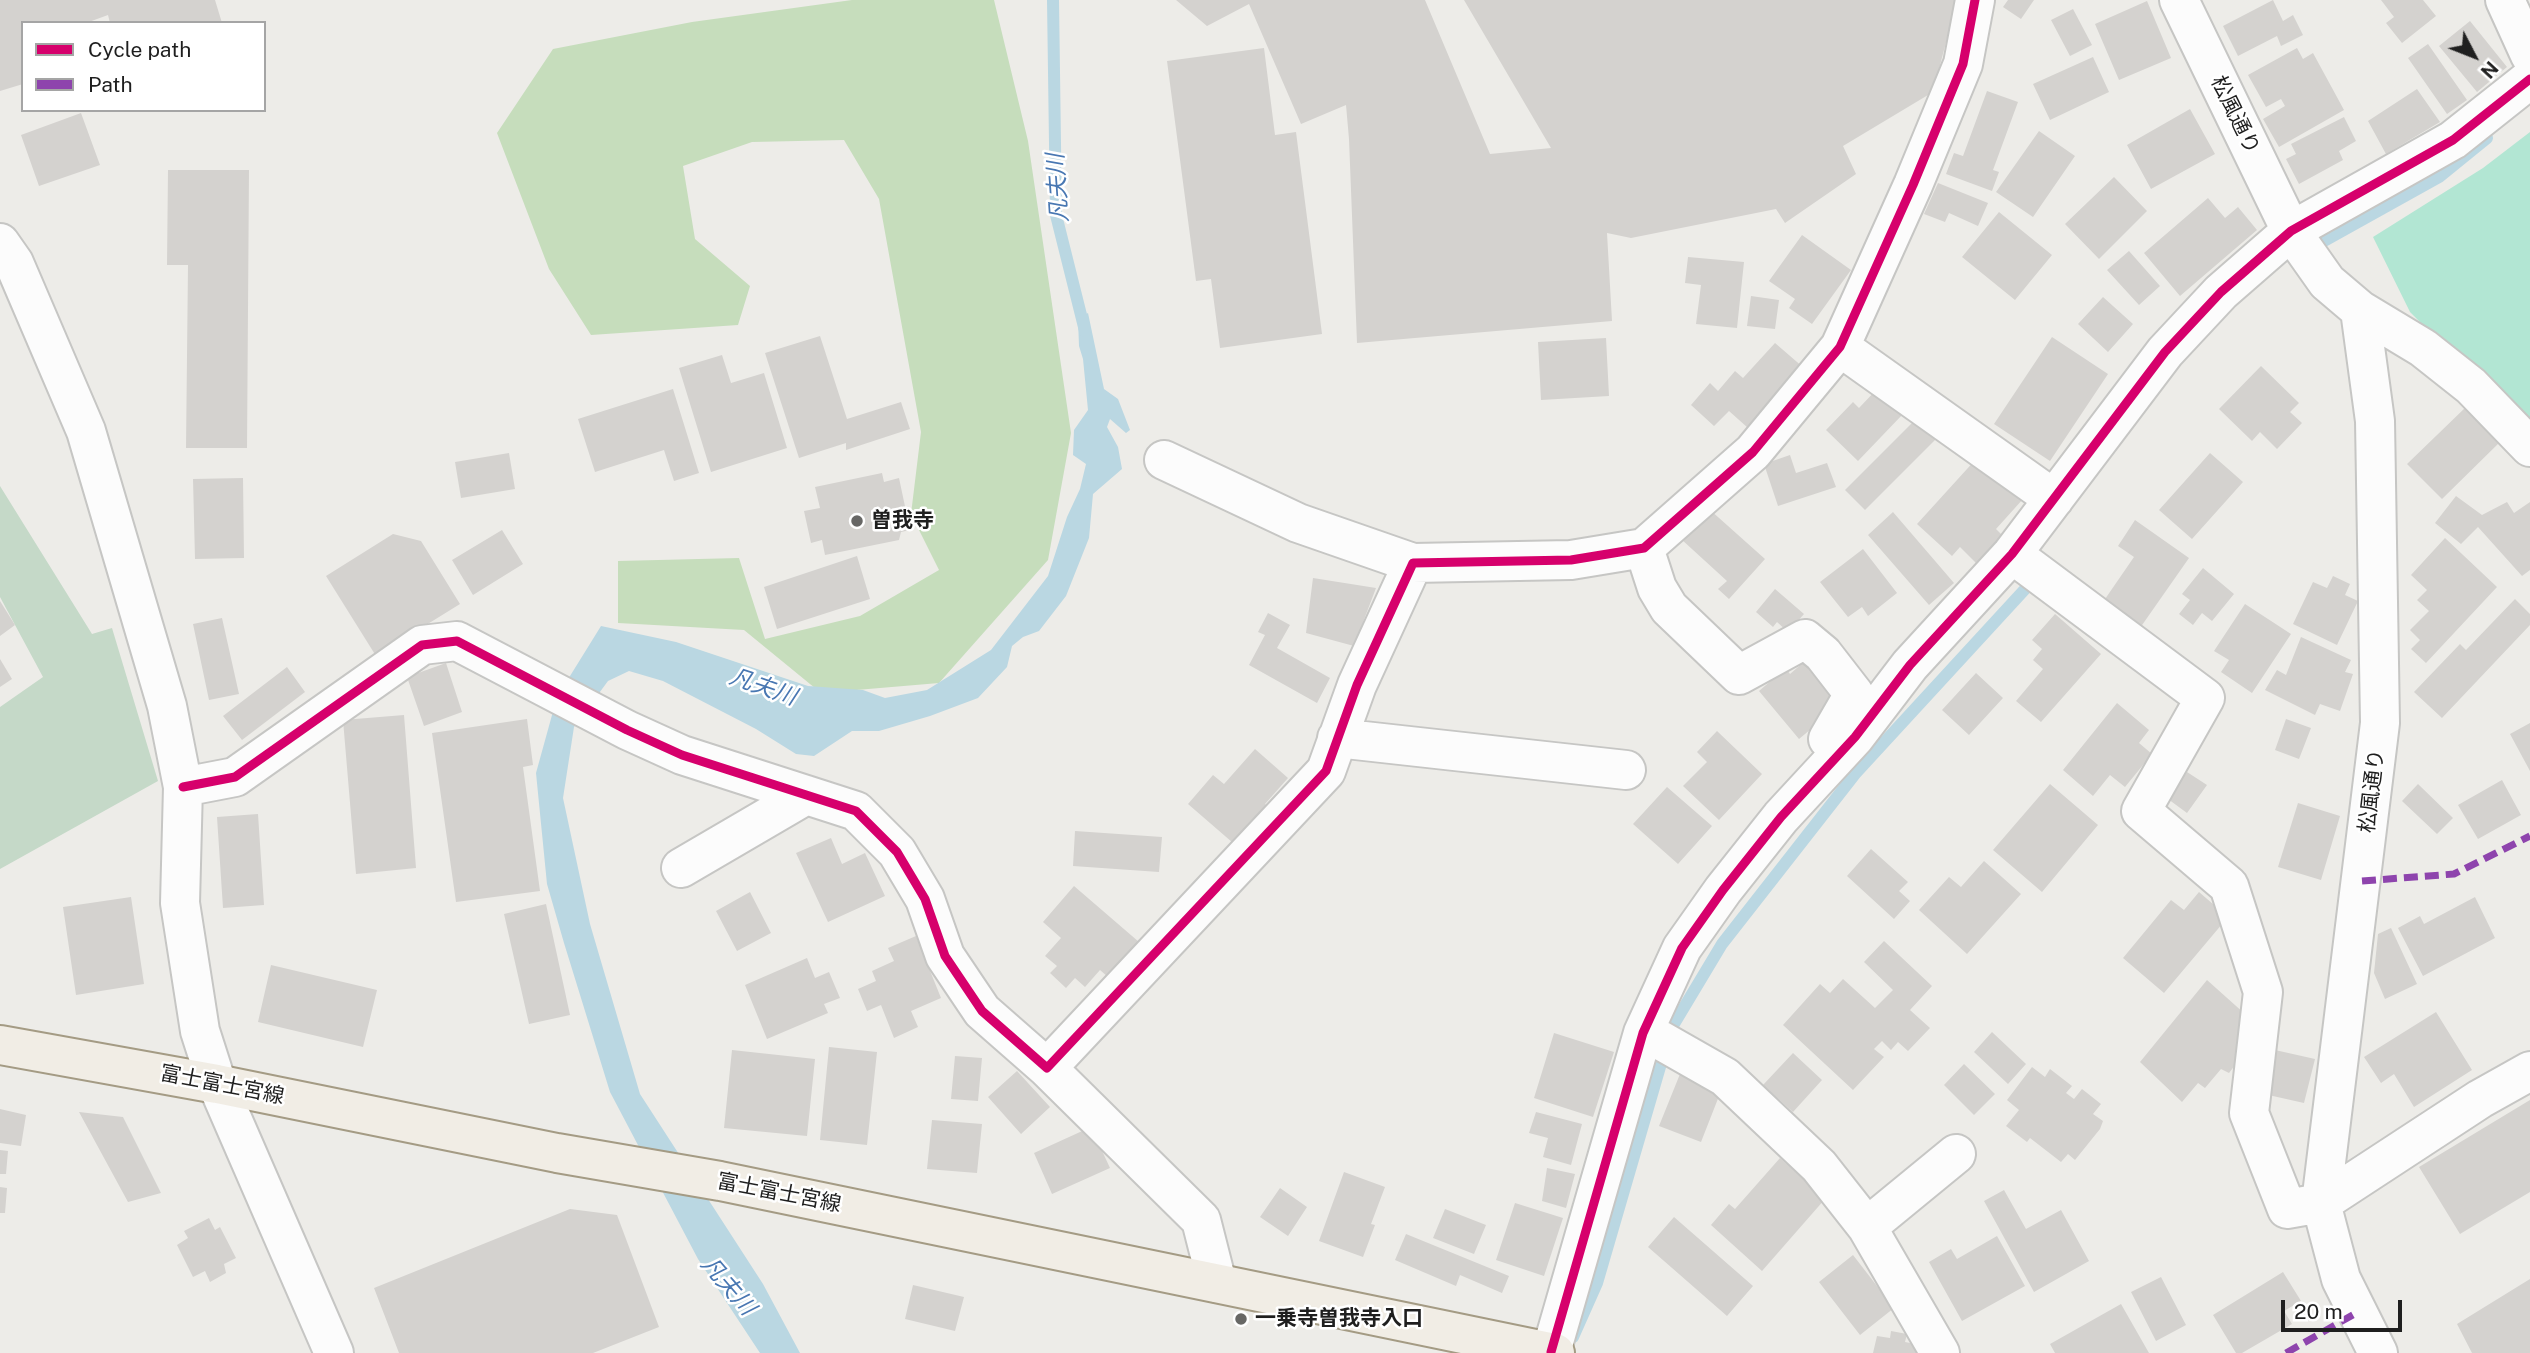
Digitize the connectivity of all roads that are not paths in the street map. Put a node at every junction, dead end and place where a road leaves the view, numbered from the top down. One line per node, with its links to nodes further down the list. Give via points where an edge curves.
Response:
1 (1975, 0): 9 (street, via 1962,64)
2 (2179, 0): 6 (street, 松風通り)
3 (2505, 0): 4 (street)
4 (2530, 55)
5 (2530, 79): 6 (street, via 2453,140)
6 (2294, 235): 8 (street, 松風通り, via 2327,282); 12 (street, via 2221,292 2165,352)
7 (0, 243): 19 (street, via 14,263 86,431 167,706)
8 (2360, 310): 10 (street, via 2423,348 2471,386); 28 (street, 松風通り, via 2375,421 2380,723)
9 (1840, 346): 12 (street); 13 (street, via 1753,452)
10 (2530, 447)
11 (1164, 460): 15 (street, via 1298,523)
12 (2054, 499): 14 (street)
13 (1644, 548): 15 (street, via 1572,560); 18 (street, via 1669,608 1739,675 1805,639 1854,694 1812,765)
14 (2012, 554): 18 (street, via 1910,665); 28 (street, via 2205,698 2140,811 2229,886 2263,992 2249,1113 2287,1209)
15 (1413, 564): 16 (street, via 1357,685)
16 (1338, 738): 17 (street); 24 (street, via 1326,771)
17 (1626, 770)
18 (1819, 777): 22 (street, via 1781,817 1682,948)
19 (183, 787): 20 (street, via 235,777 422,645 457,641 682,755); 26 (street, via 180,903 200,1031)
20 (806, 795): 21 (street); 24 (street, via 856,811 897,852 925,899 945,957 982,1011)
21 (681, 868)
22 (1651, 1036): 29 (street, via 1725,1077 1819,1166); 33 (street)
23 (0, 1045): 26 (main road, 富士富士宮線)
24 (1047, 1068): 30 (street, via 1201,1220)
25 (2530, 1071): 28 (street)
26 (217, 1084): 30 (main road, 富士富士宮線); 32 (street)
27 (1956, 1154): 29 (street)
28 (2321, 1203): 35 (street, 松風通り, via 2342,1279)
29 (1867, 1227): 34 (street)
30 (1217, 1283): 31 (main road, 富士富士宮線)
31 (1491, 1346): 33 (main road, 富士富士宮線)
32 (334, 1353)
33 (1553, 1353)
34 (1940, 1353)
35 (2378, 1353)

